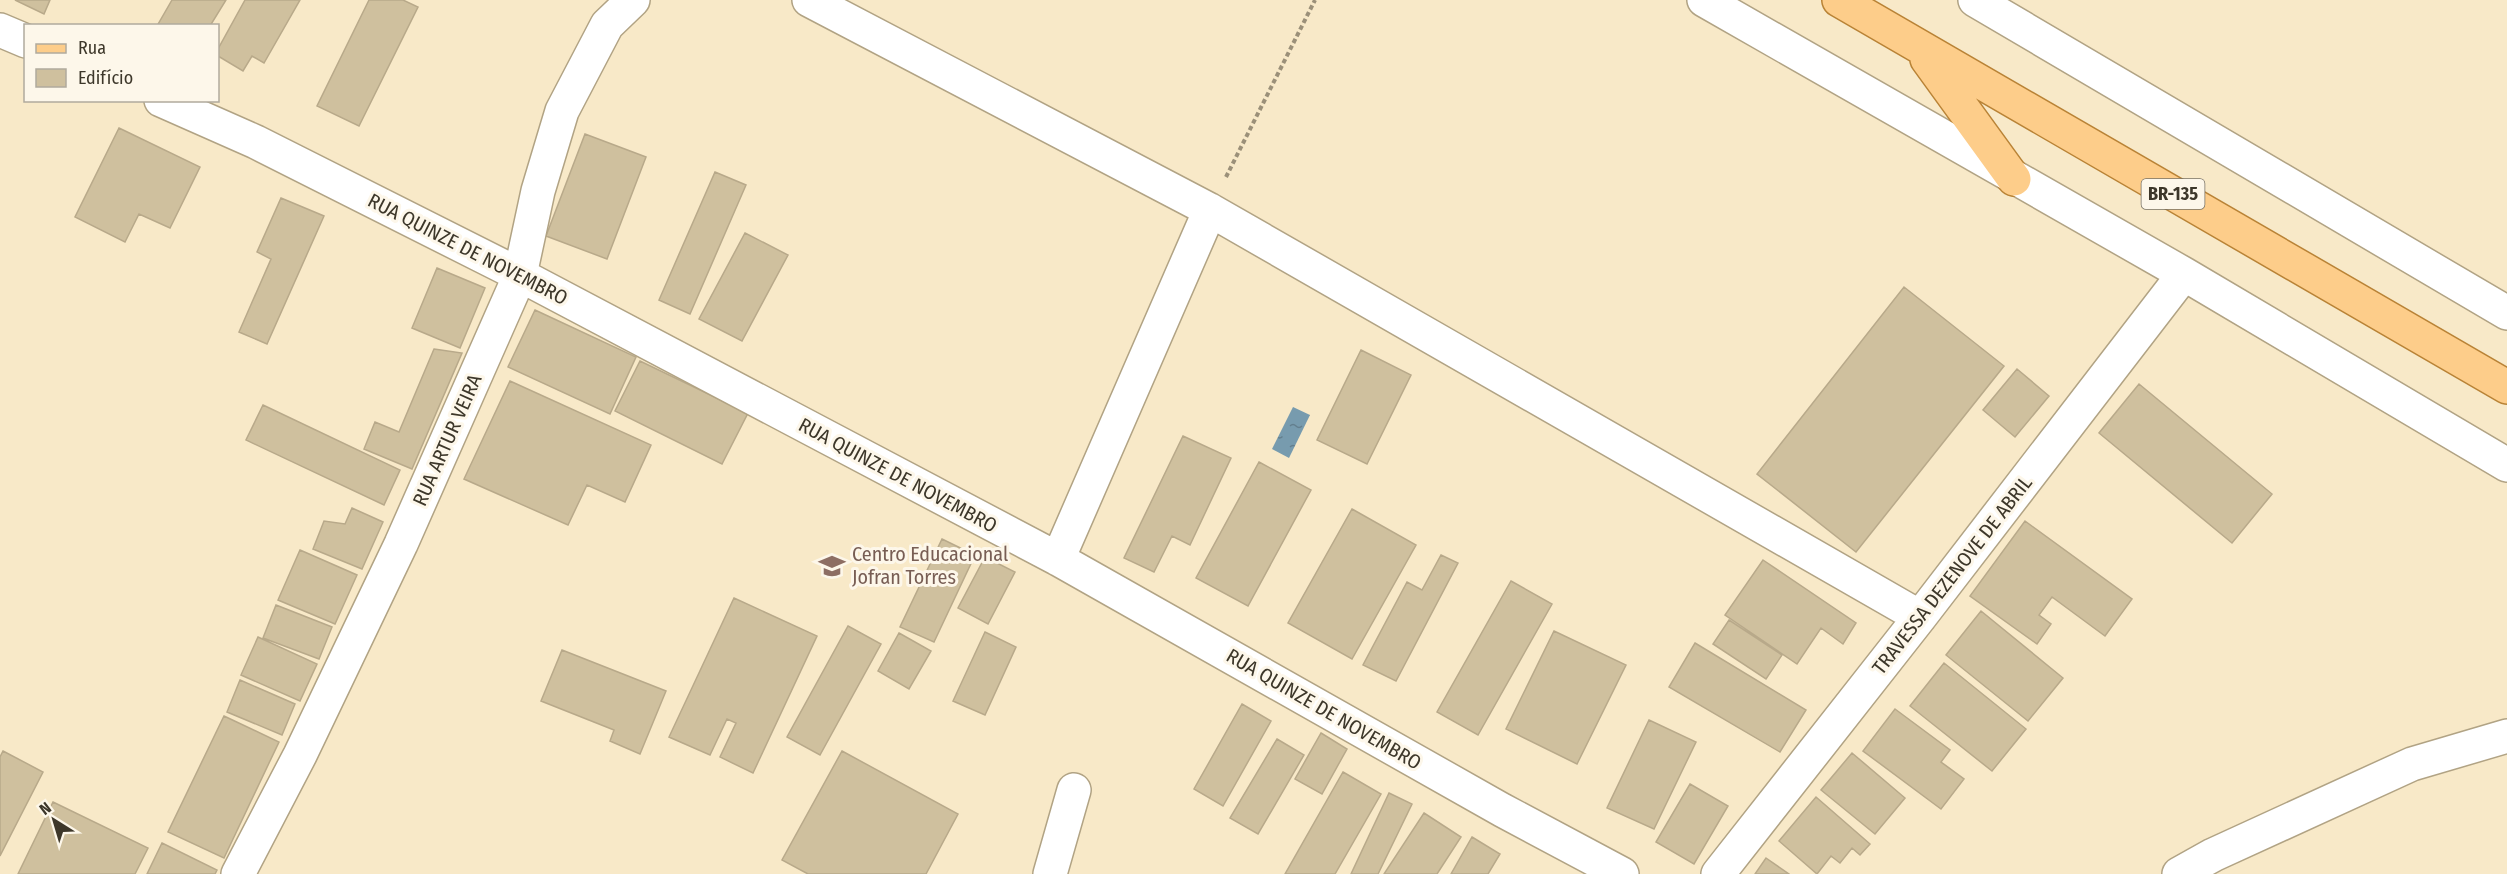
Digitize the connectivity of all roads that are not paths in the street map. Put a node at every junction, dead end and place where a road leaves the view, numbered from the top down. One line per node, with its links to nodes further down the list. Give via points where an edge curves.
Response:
1 (633, 0): 13 (street, RUA ARTUR VEIRA, via 607,25 562,111 538,191)
2 (809, 0): 11 (street)
3 (1704, 0): 10 (street)
4 (1839, 0): 8 (main road, BR-135)
5 (1975, 0): 14 (street)
6 (0, 30): 7 (street)
7 (24, 40)
8 (1918, 48): 10 (main road); 15 (main road, BR-135)
9 (166, 102): 13 (street, RUA QUINZE DE NOVEMBRO, via 256,142)
10 (2014, 178): 12 (street)
11 (1210, 210): 17 (street); 18 (street)
12 (2184, 274): 16 (street); 18 (street, TRAVESSA DEZENOVE DE ABRIL)
13 (520, 275): 17 (street, RUA QUINZE DE NOVEMBRO); 21 (street, RUA ARTUR VEIRA, via 401,544)
14 (2507, 314)
15 (2507, 387)
16 (2507, 465)
17 (1058, 559): 23 (street, RUA QUINZE DE NOVEMBRO)
18 (1920, 617): 24 (street, TRAVESSA DEZENOVE DE ABRIL)
19 (2507, 736): 25 (street, via 2412,764)
20 (1074, 790): 22 (street)
21 (238, 874)
22 (1050, 874)
23 (1622, 874)
24 (1718, 874)
25 (2179, 874)

